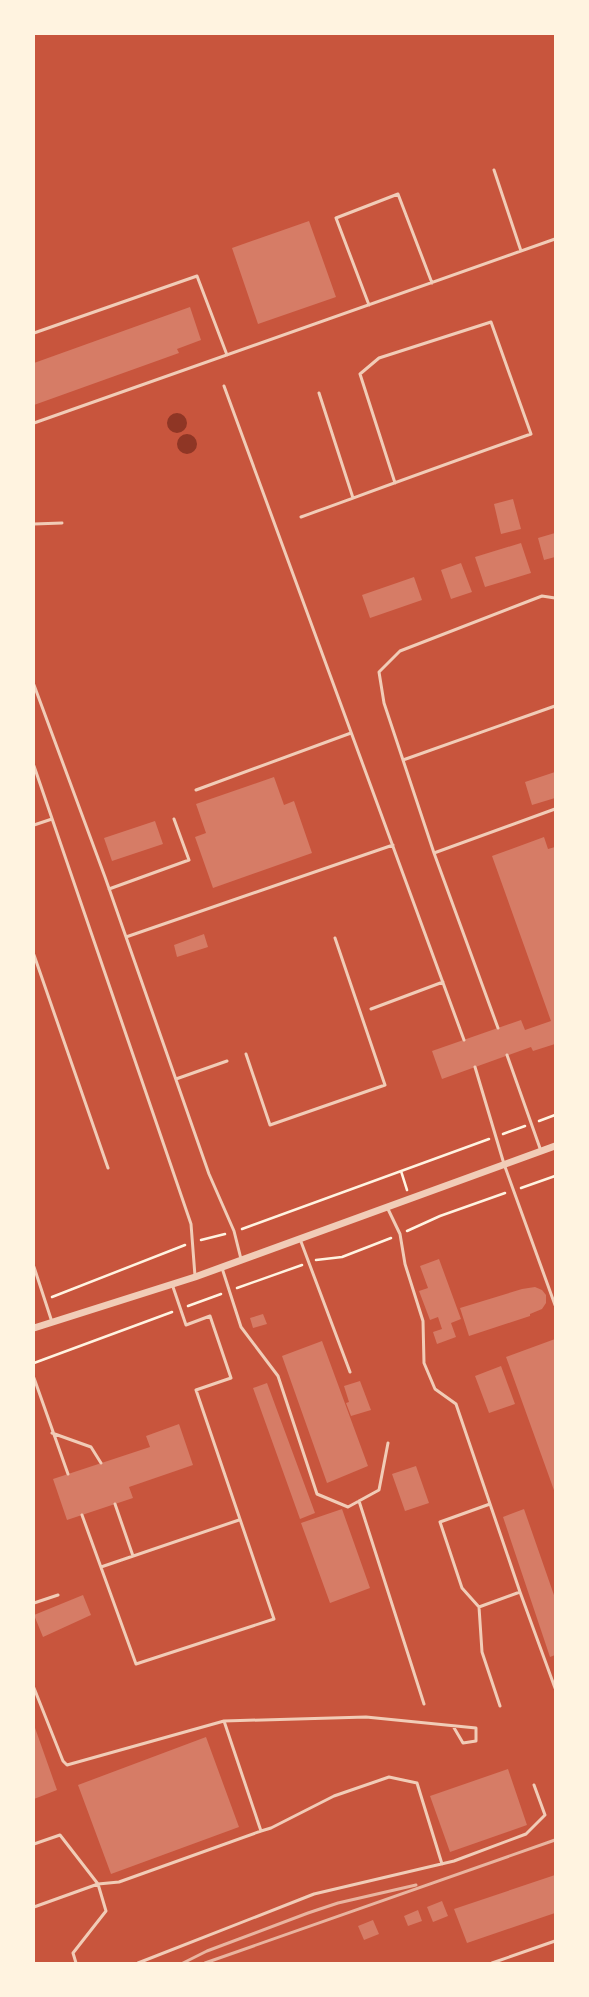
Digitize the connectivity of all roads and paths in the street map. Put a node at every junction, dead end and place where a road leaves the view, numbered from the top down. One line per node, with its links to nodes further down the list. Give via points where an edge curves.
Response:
1 (494, 170): 3 (lane)
2 (555, 239): 3 (lane)
3 (521, 251): 4 (lane)
4 (432, 283): 5 (lane); 5 (lane, via 398,194 336,218)
5 (369, 305): 7 (lane)
6 (34, 333): 7 (lane, via 197,276)
7 (227, 355): 10 (lane)
8 (224, 386): 19 (lane)
9 (319, 392): 12 (lane)
10 (34, 423)
11 (396, 483): 11 (lane, via 531,434 491,322 379,358 360,374); 12 (lane)
12 (353, 498): 13 (lane)
13 (301, 517)
14 (62, 523): 15 (lane)
15 (34, 524)
16 (555, 598): 20 (lane, via 542,596 400,652 390,660 379,672 384,702)
17 (34, 685): 29 (lane)
18 (555, 706): 20 (lane)
19 (351, 733): 22 (lane); 27 (lane)
20 (403, 760): 28 (lane)
21 (34, 766): 24 (lane)
22 (196, 790)
23 (555, 809): 28 (lane)
24 (52, 819): 26 (lane); 57 (lane, via 188,1216)
25 (174, 819): 29 (lane, via 189,860)
26 (34, 826)
27 (393, 845): 30 (lane); 33 (lane)
28 (434, 853): 35 (lane)
29 (109, 889): 30 (lane)
30 (126, 937): 41 (lane)
31 (335, 938): 37 (lane, via 385,1085 270,1124)
32 (34, 955): 48 (lane)
33 (443, 982): 34 (lane); 36 (lane)
34 (371, 1009)
35 (498, 1028)
36 (464, 1040)
37 (246, 1054)
38 (507, 1055): 43 (lane)
39 (227, 1061): 41 (lane)
40 (475, 1067): 44 (lane)
41 (176, 1079): 54 (lane, via 209,1174)
42 (555, 1115): 43 (path)
43 (532, 1124): 44 (path); 46 (lane)
44 (496, 1136): 47 (lane); 49 (path)
45 (555, 1146): 46 (street)
46 (541, 1151): 47 (street)
47 (504, 1164): 51 (lane); 52 (street)
48 (108, 1168)
49 (401, 1172): 52 (path); 54 (path)
50 (555, 1176): 51 (path)
51 (514, 1190): 55 (path, via 440,1216); 66 (lane)
52 (410, 1199): 53 (street)
53 (387, 1207): 55 (lane); 56 (street)
54 (234, 1231): 57 (path); 58 (lane)
55 (400, 1234): 59 (path, via 342,1257); 79 (lane, via 405,1264 423,1321 424,1363 435,1389 456,1404)
56 (300, 1239): 58 (street); 59 (lane)
57 (193, 1242): 62 (lane); 65 (path)
58 (241, 1259): 60 (street)
59 (309, 1263): 64 (path); 71 (lane)
60 (222, 1266): 62 (street); 64 (lane)
61 (34, 1267): 65 (lane)
62 (195, 1277): 63 (street)
63 (172, 1284): 67 (lane); 68 (street)
64 (230, 1291): 67 (path); 77 (lane, via 241,1327 278,1376 317,1494 348,1507)
65 (45, 1300): 68 (lane)
66 (555, 1305)
67 (180, 1309): 70 (path); 81 (lane, via 186,1325 210,1316 231,1378 196,1390)
68 (52, 1322): 69 (street)
69 (34, 1328)
70 (34, 1363)
71 (350, 1372)
72 (34, 1378): 73 (lane)
73 (52, 1433): 75 (lane, via 91,1447); 76 (lane)
74 (388, 1443): 77 (lane, via 379,1490)
75 (101, 1463)
76 (68, 1474)
77 (359, 1501): 90 (lane)
78 (115, 1504): 82 (lane)
79 (490, 1504): 84 (lane); 87 (lane, via 440,1522 462,1588)
80 (82, 1515): 83 (lane)
81 (239, 1520): 82 (lane); 83 (lane, via 274,1619 136,1664)
82 (132, 1556): 83 (lane)
83 (101, 1567)
84 (520, 1592): 87 (lane); 89 (lane)
85 (58, 1595): 86 (lane)
86 (34, 1603)
87 (479, 1607): 91 (lane, via 482,1652)
88 (34, 1688): 92 (lane, via 63,1762 67,1765)
89 (555, 1688)
90 (424, 1704)
91 (500, 1706)
92 (224, 1720): 93 (lane, via 366,1717); 95 (lane)
93 (453, 1726): 93 (lane, via 476,1728 476,1741 463,1743)
94 (534, 1785): 97 (lane, via 545,1815 526,1834)
95 (261, 1831): 97 (lane, via 334,1796 389,1777 417,1783); 98 (lane, via 119,1882)
96 (34, 1844): 98 (lane, via 60,1835)
97 (442, 1864): 102 (lane, via 314,1894)
98 (98, 1884): 99 (lane); 101 (lane, via 106,1911 73,1953)
99 (34, 1907)
100 (555, 1941): 103 (lane)
101 (76, 1963)
102 (138, 1963)
103 (492, 1963)

